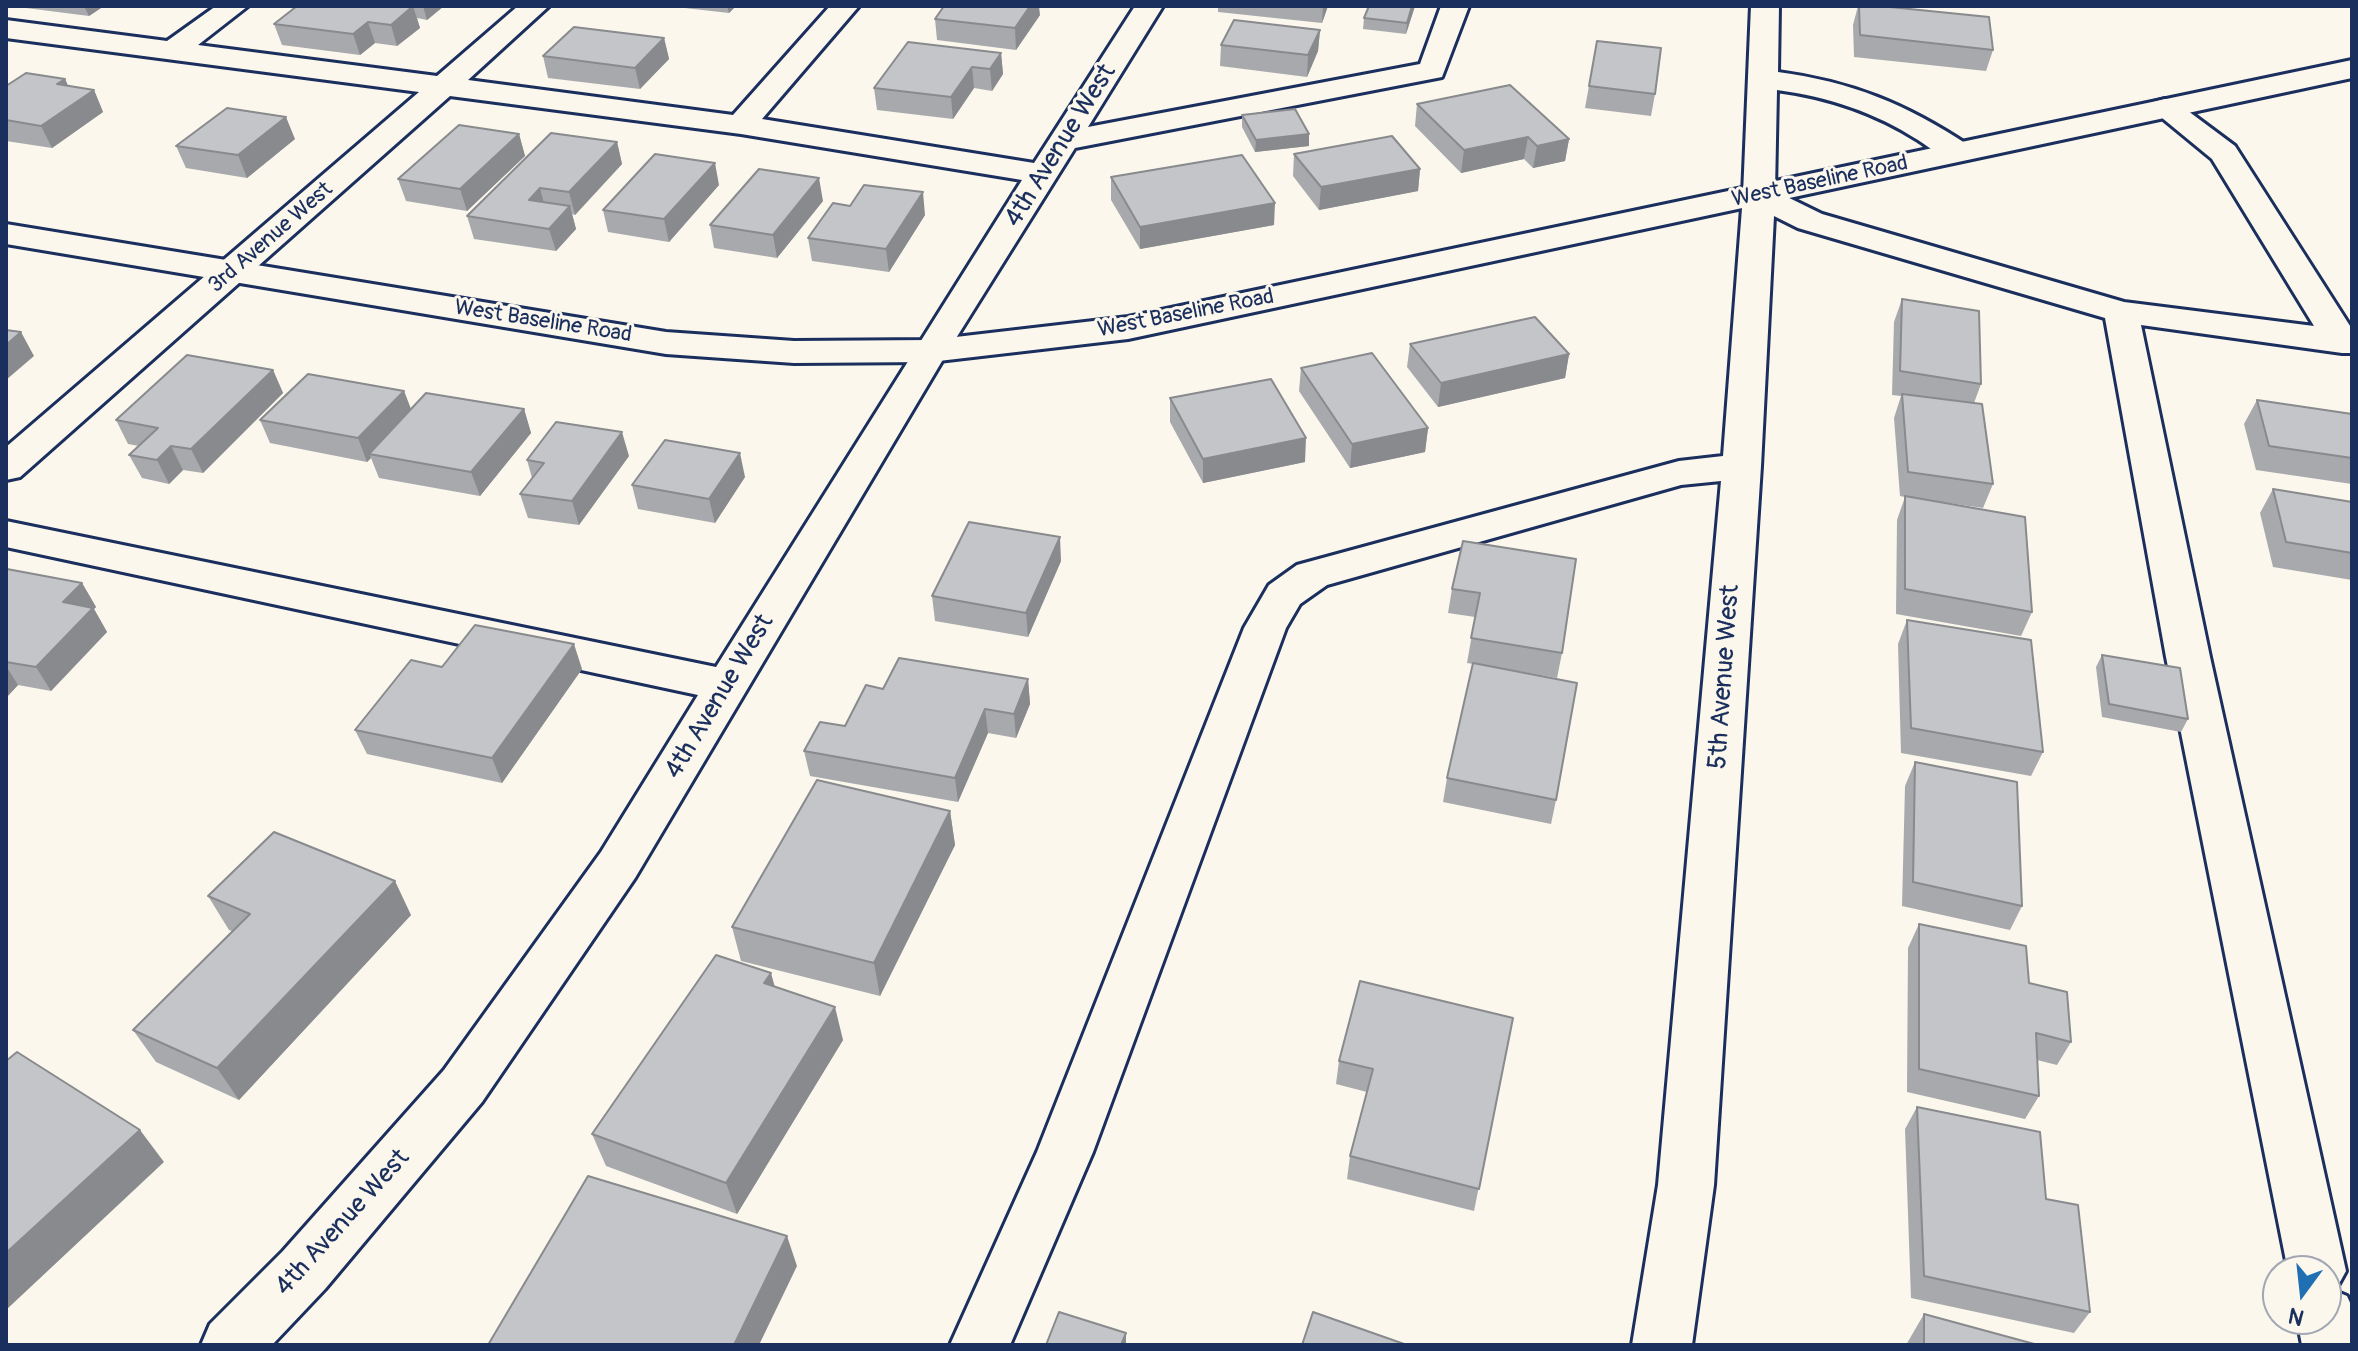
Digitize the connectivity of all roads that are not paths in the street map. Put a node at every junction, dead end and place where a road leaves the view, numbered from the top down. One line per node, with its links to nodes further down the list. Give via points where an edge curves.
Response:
1 (234, 6): 8 (street)
2 (535, 6): 11 (street, 3rd Avenue West)
3 (845, 6): 13 (street)
4 (1149, 6): 15 (street, 4th Avenue West)
5 (1455, 6): 15 (street, via 1432,71)
6 (1765, 6): 10 (street, 5th Avenue West)
7 (6, 29): 8 (street)
8 (172, 51): 11 (street)
9 (2352, 69): 12 (street, West Baseline Road)
10 (1762, 79): 14 (street, via 1838,90 1872,101 1910,119); 16 (street, 5th Avenue West)
11 (444, 86): 13 (street); 18 (street, 3rd Avenue West)
12 (2165, 108): 14 (street, West Baseline Road); 20 (street, via 2224,153)
13 (741, 125): 15 (street)
14 (1957, 152): 16 (street, West Baseline Road)
15 (1055, 157): 21 (street, 4th Avenue West)
16 (1759, 195): 19 (street, via 1810,221); 21 (street, West Baseline Road, via 1128,328); 22 (street, 5th Avenue West)
17 (6, 234): 18 (street, West Baseline Road)
18 (234, 270): 21 (street, West Baseline Road, via 666,343 794,352); 23 (street, 3rd Avenue West)
19 (2121, 312): 20 (street); 26 (street)
20 (2347, 342)
21 (930, 351): 25 (street, 4th Avenue West)
22 (1742, 466): 28 (street, via 1679,473 1366,558 1312,575 1284,595 1265,628 1065,1152); 29 (street, 5th Avenue West, via 1686,1185)
23 (6, 468)
24 (6, 534): 25 (street)
25 (727, 685): 27 (street, 4th Avenue West, via 618,865 463,1086 304,1270)
26 (2314, 1255)
27 (231, 1345)
28 (980, 1345)
29 (1662, 1345)

